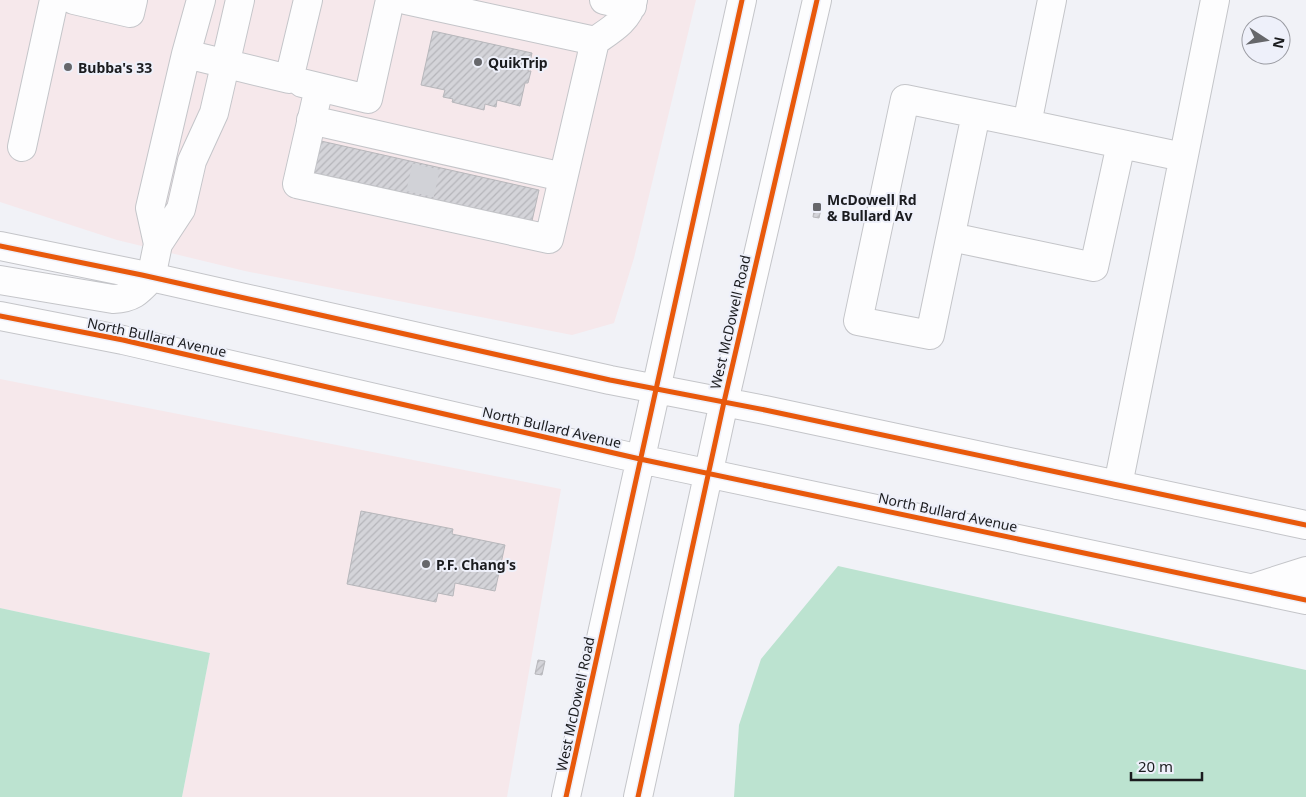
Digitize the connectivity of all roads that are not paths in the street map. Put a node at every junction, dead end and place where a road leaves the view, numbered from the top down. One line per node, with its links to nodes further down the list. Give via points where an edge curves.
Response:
1 (54, 0): 24 (main road)
2 (74, 0): 3 (main road, via 130,12)
3 (133, 0)
4 (201, 0): 16 (main road)
5 (240, 0): 17 (main road)
6 (308, 0): 18 (main road)
7 (390, 0): 19 (main road, via 368,99)
8 (406, 0): 15 (main road)
9 (604, 0): 14 (main road)
10 (742, 0): 33 (main road, West McDowell Road)
11 (816, 0): 34 (main road, West McDowell Road)
12 (1052, 0): 22 (main road)
13 (1215, 0): 25 (main road)
14 (632, 3): 15 (main road, via 620,24)
15 (595, 41): 26 (main road)
16 (186, 54): 17 (main road); 28 (main road, via 150,208)
17 (225, 63): 18 (main road); 28 (main road, via 214,113 192,161 181,210)
18 (289, 79): 19 (main road)
19 (319, 88): 21 (main road)
20 (976, 114): 22 (main road); 27 (main road); 27 (main road, via 905,99 858,321 930,335)
21 (311, 120): 26 (main road, via 429,155); 26 (main road, via 297,184 418,202 549,239)
22 (1027, 124): 23 (main road)
23 (1121, 144): 25 (main road); 27 (main road, via 1094,267)
24 (22, 147)
25 (1183, 158): 37 (main road)
26 (563, 177)
27 (951, 237)
28 (158, 244): 30 (main road)
29 (0, 246): 30 (main road)
30 (151, 278): 31 (main road, via 136,294 113,299); 33 (main road)
31 (0, 280)
32 (0, 316): 35 (main road, North Bullard Avenue, via 123,340)
33 (655, 389): 34 (main road); 35 (main road, West McDowell Road)
34 (724, 402): 36 (main road, West McDowell Road); 37 (main road)
35 (640, 458): 36 (main road, North Bullard Avenue); 42 (main road, West McDowell Road)
36 (708, 473): 40 (main road, North Bullard Avenue); 43 (main road, West McDowell Road)
37 (1118, 485): 38 (main road)
38 (1306, 525)
39 (1306, 571): 40 (main road)
40 (1251, 588): 41 (main road, North Bullard Avenue)
41 (1306, 600)
42 (566, 797)
43 (638, 797)

